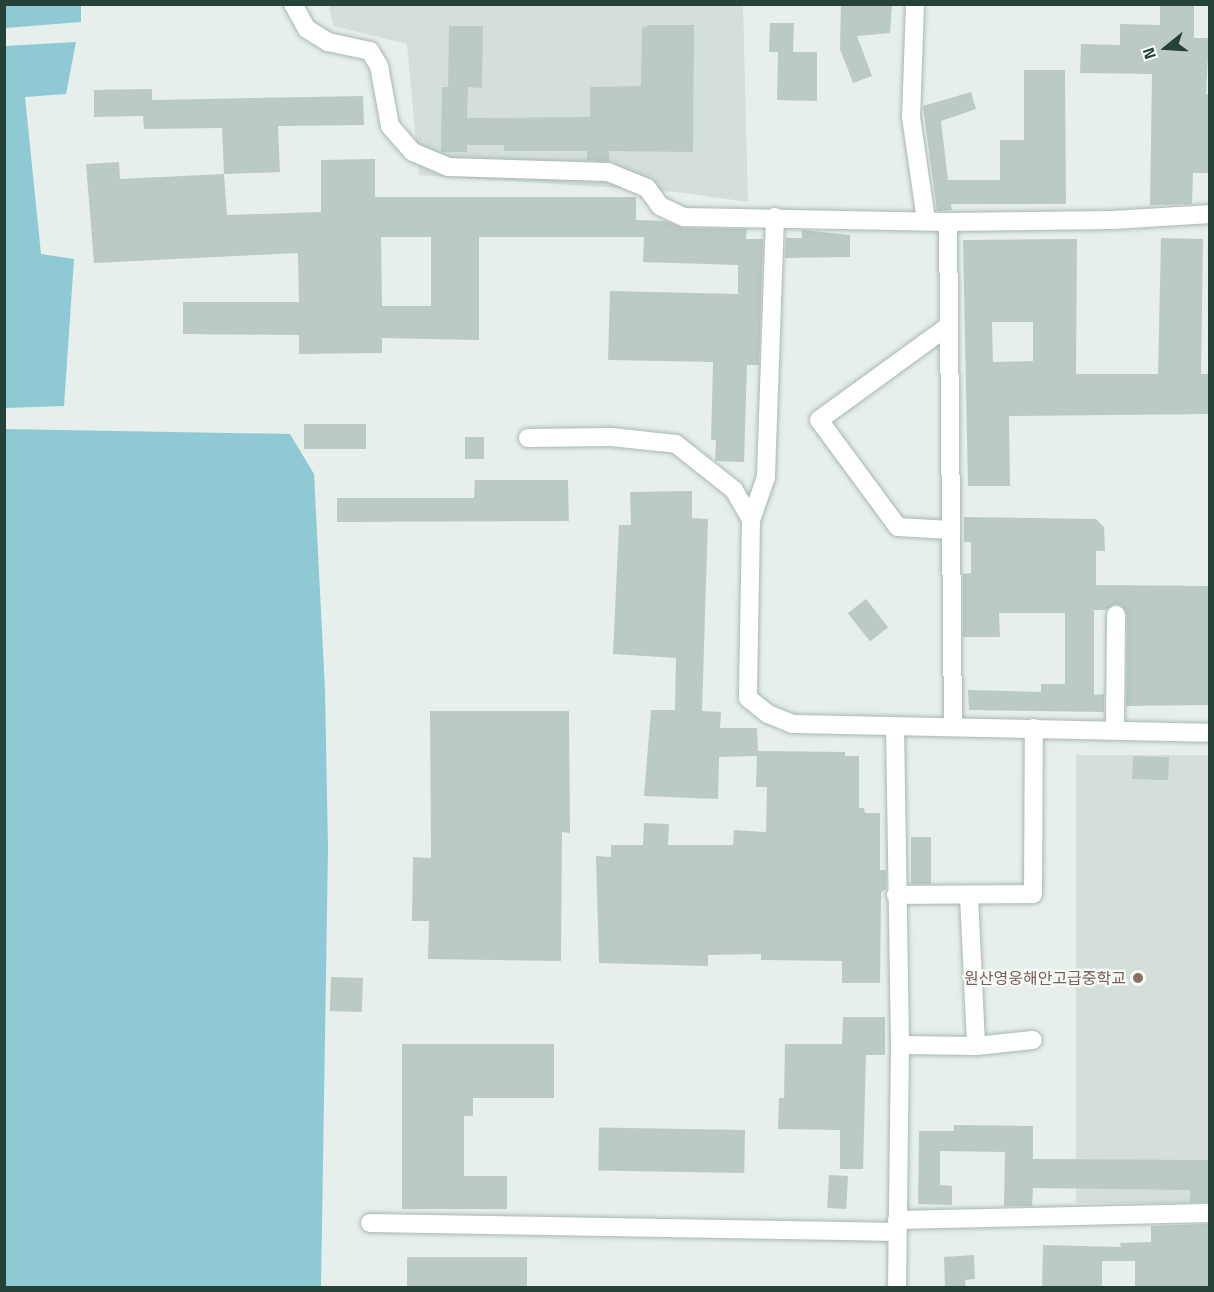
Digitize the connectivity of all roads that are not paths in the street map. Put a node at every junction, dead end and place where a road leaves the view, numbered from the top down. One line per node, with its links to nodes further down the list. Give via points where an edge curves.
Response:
1 (293, 4): 4 (street, via 307,29 328,42 370,51 379,66 390,126 413,152 448,167 608,172 647,188 660,206 684,217)
2 (915, 4): 5 (street, via 911,117)
3 (1209, 214): 6 (street, via 1113,220)
4 (775, 217): 5 (street); 9 (street, via 766,477)
5 (926, 220): 6 (street)
6 (948, 222): 7 (street)
7 (947, 327): 10 (street); 10 (street, via 819,420 898,527)
8 (528, 438): 9 (street, via 611,436 676,444 734,490)
9 (751, 520): 13 (street, via 748,698 768,714 793,724)
10 (950, 530): 12 (street)
11 (1116, 615): 15 (street)
12 (952, 725): 13 (street); 14 (street)
13 (895, 726): 17 (street)
14 (1034, 728): 15 (street); 18 (street, via 1033,894)
15 (1115, 730): 16 (street)
16 (1209, 733)
17 (896, 896): 18 (street); 20 (street)
18 (969, 896): 21 (street)
19 (1033, 1040): 21 (street)
20 (900, 1045): 21 (street); 24 (street)
21 (976, 1046)
22 (1209, 1213): 24 (street)
23 (370, 1223): 24 (street)
24 (897, 1226): 25 (street)
25 (897, 1287)

